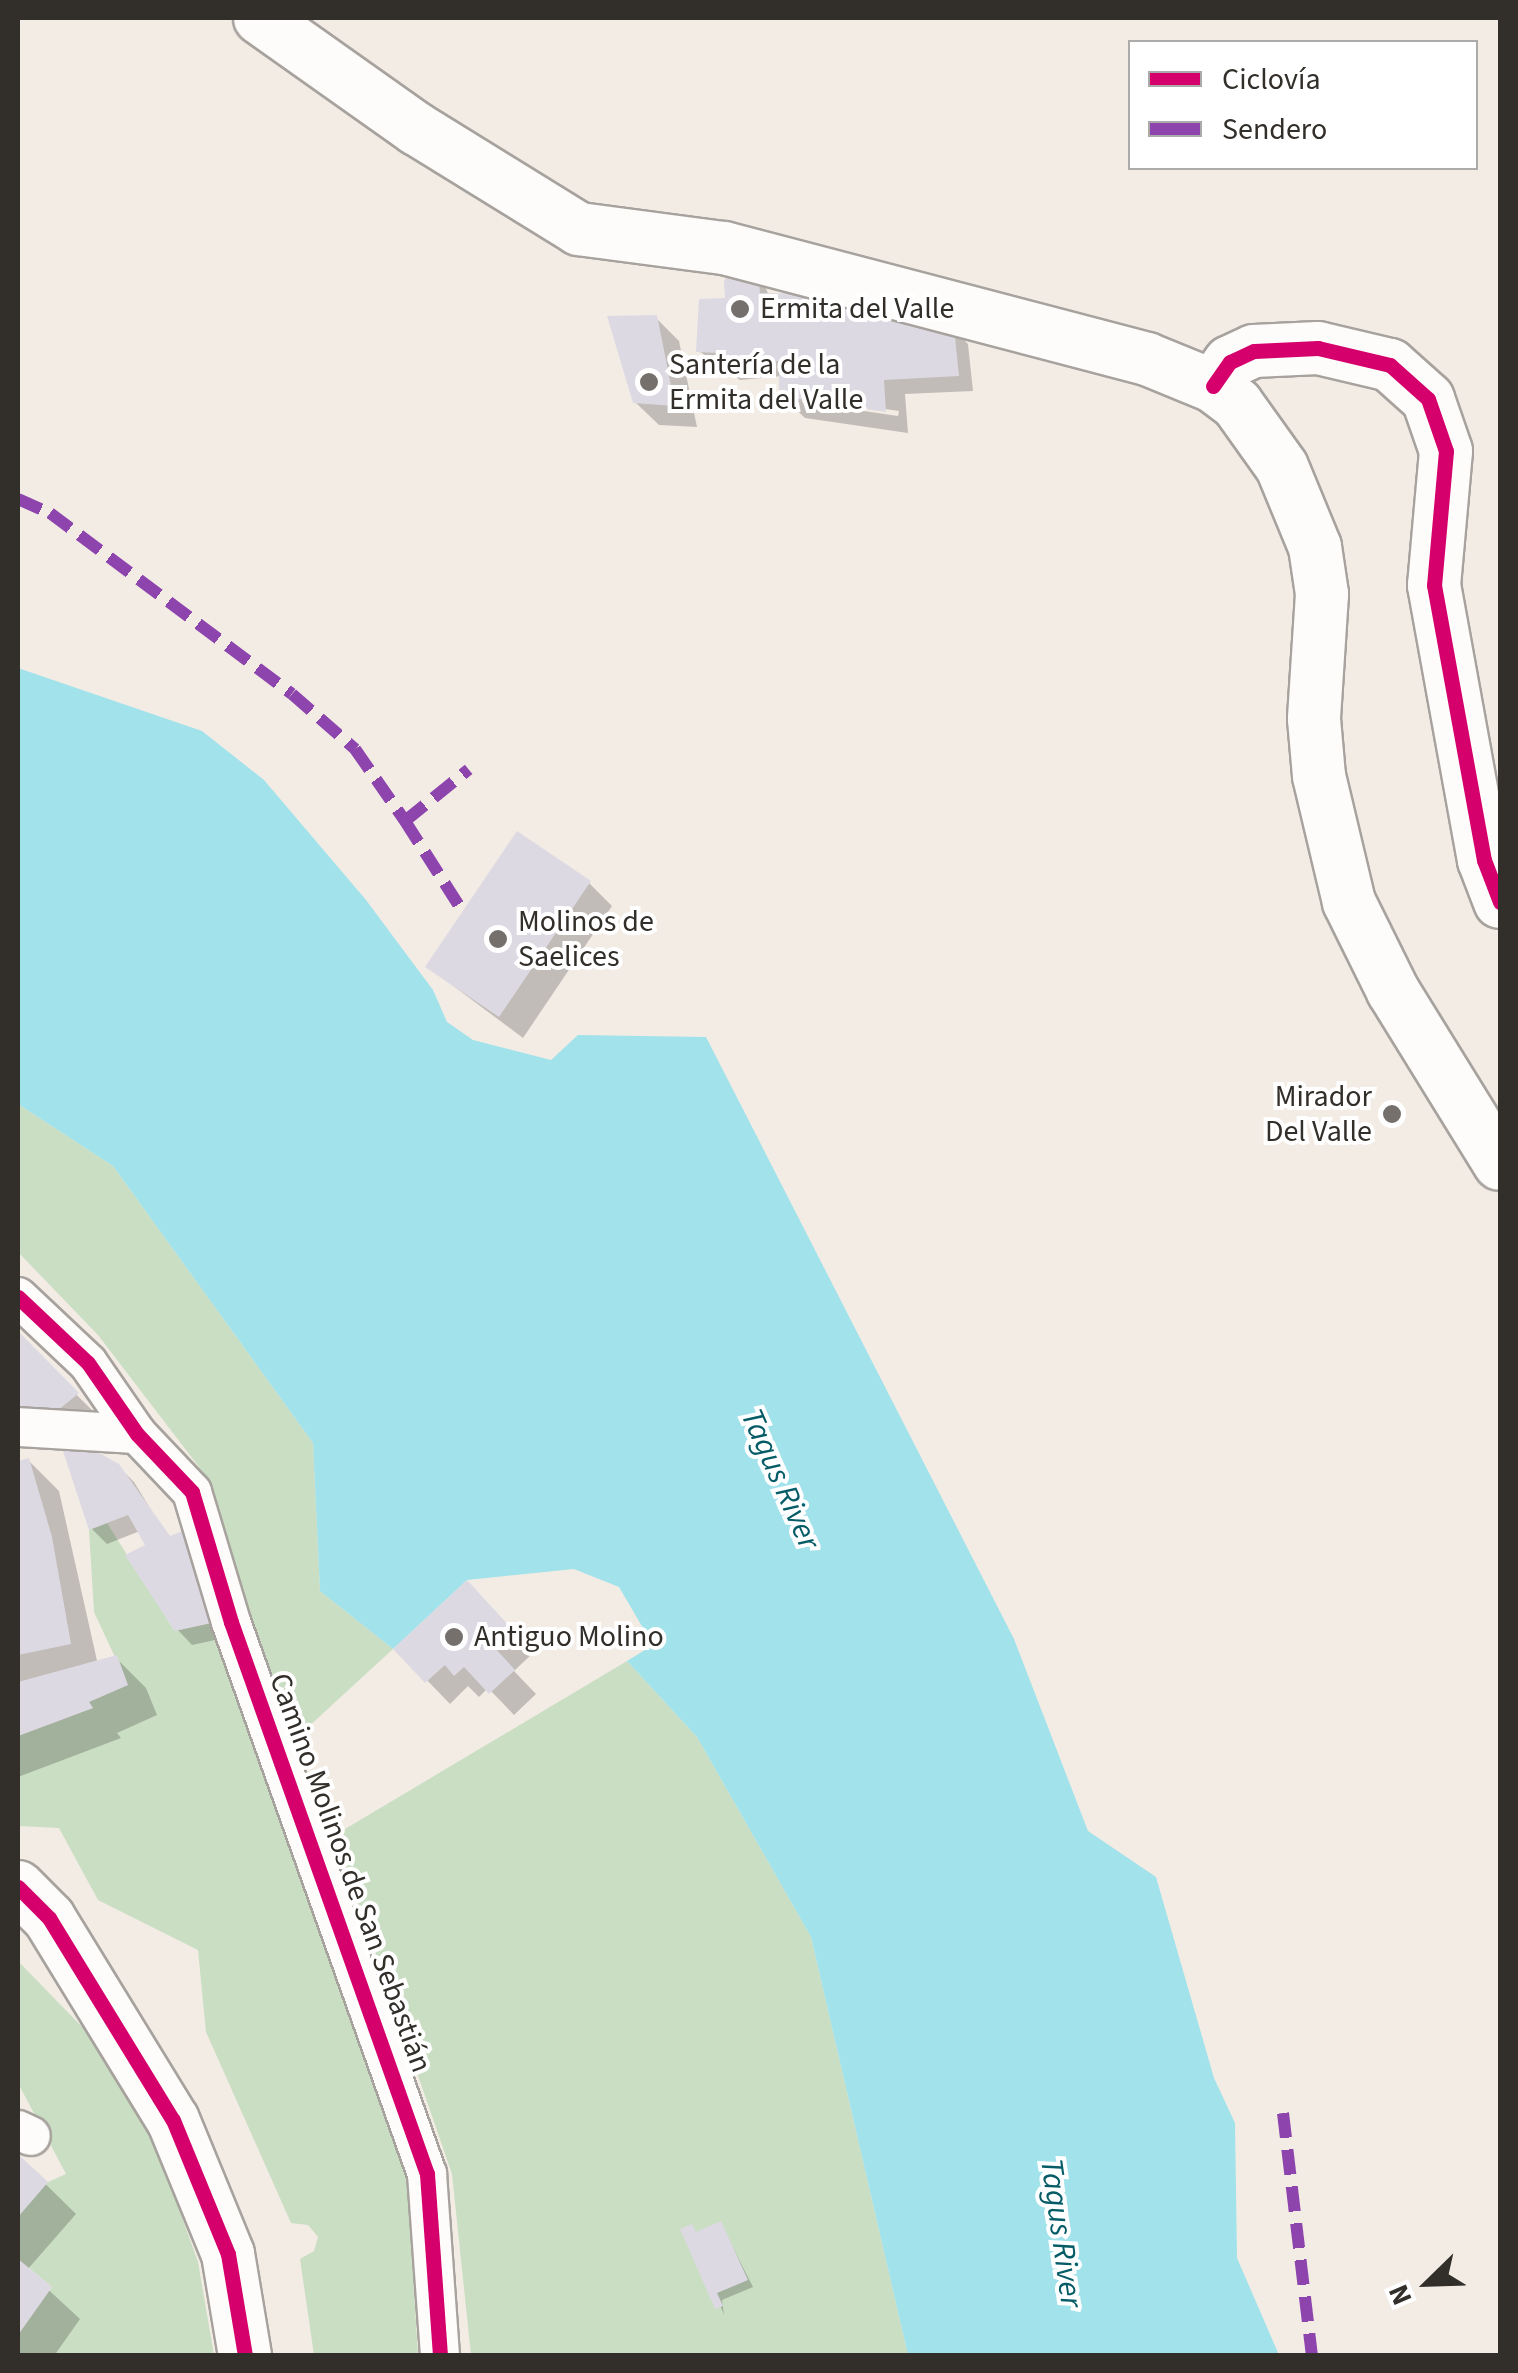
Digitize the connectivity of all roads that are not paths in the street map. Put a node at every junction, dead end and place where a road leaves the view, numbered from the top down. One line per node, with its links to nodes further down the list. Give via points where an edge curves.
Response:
1 (260, 18): 2 (main road, via 578,229 724,248 1147,359)
2 (1213, 386): 3 (main road, via 1230,362 1254,350 1318,348 1390,365 1411,379 1434,410 1446,451 1434,586 1484,860); 4 (main road, via 1237,404 1282,466 1315,547 1322,594 1314,719 1319,776 1349,902 1393,990)
3 (1500, 902)
4 (1500, 1164)
5 (18, 1296): 7 (street, Camino Molinos de San Sebastián, via 88,1363)
6 (18, 1427): 7 (street)
7 (137, 1434): 10 (street, Camino Molinos de San Sebastián, via 192,1492 231,1622 427,2174)
8 (18, 1889): 9 (main road, via 60,1934 173,2120 228,2254)
9 (245, 2356)
10 (440, 2356)

